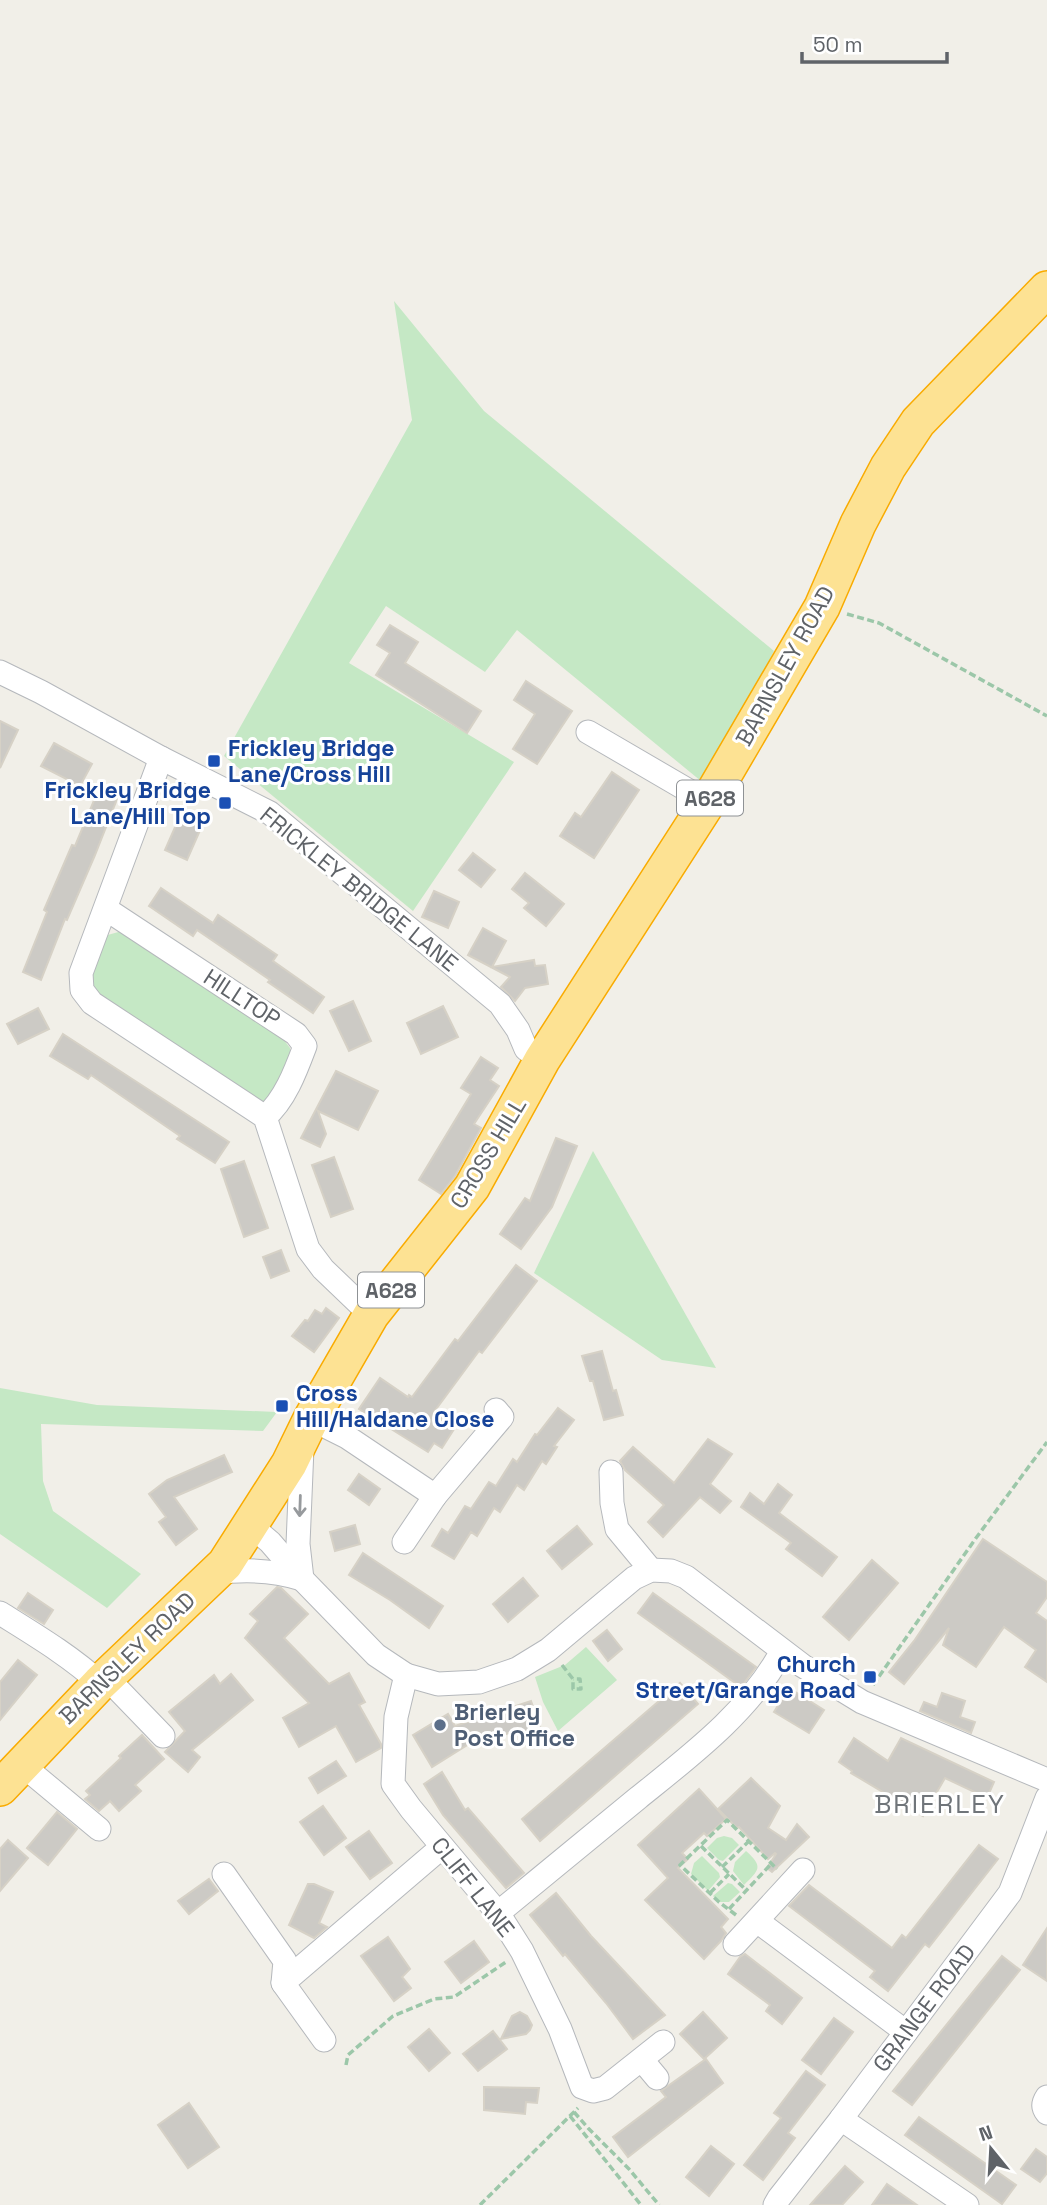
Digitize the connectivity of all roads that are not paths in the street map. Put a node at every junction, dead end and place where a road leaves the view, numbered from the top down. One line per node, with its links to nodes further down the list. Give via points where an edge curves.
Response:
1 (1047, 289): 5 (highway, BARNSLEY ROAD / A628, via 918,422 888,467 821,607)
2 (0, 672): 4 (street, FRICKLEY BRIDGE LANE)
3 (588, 732): 5 (street)
4 (161, 758): 6 (street); 7 (street, FRICKLEY BRIDGE LANE, via 270,813 500,1004 526,1049)
5 (708, 802): 7 (highway, BARNSLEY ROAD / A628)
6 (106, 909): 8 (street, via 81,973 82,990 92,1003); 8 (street, HILLTOP, via 296,1034 304,1045 298,1063 277,1107)
7 (542, 1060): 9 (highway, CROSS HILL / A628, via 472,1187)
8 (265, 1116): 9 (street, via 308,1249)
9 (371, 1315): 11 (highway, CROSS HILL / A628)
10 (496, 1410): 13 (street, via 502,1417)
11 (307, 1428): 13 (street, via 347,1437); 14 (highway, CROSS HILL / A628); 18 (street, one-way to 18, via 298,1544)
12 (611, 1472): 16 (street, via 617,1529)
13 (435, 1496): 15 (street)
14 (251, 1527): 17 (highway, BARNSLEY ROAD / A628); 18 (street)
15 (404, 1542)
16 (651, 1570): 20 (street, via 685,1577); 21 (street, via 634,1578 548,1650 517,1669 479,1682 452,1684)
17 (216, 1573): 18 (street, via 250,1570); 22 (highway, BARNSLEY ROAD / A628)
18 (302, 1579): 21 (street, via 376,1655)
19 (0, 1613): 22 (street)
20 (782, 1651): 25 (street, via 862,1702); 31 (street, via 771,1671 723,1724)
21 (406, 1675): 28 (street, CLIFF LANE, via 396,1717 393,1784)
22 (103, 1680): 23 (street); 24 (highway, BARNSLEY ROAD / A628)
23 (163, 1736)
24 (10, 1776): 27 (street)
25 (1047, 1780)
26 (1047, 1798): 33 (street, GRANGE ROAD, via 1010,1893)
27 (99, 1829)
28 (442, 1847): 31 (street, CLIFF LANE); 32 (street)
29 (224, 1874): 32 (street, via 285,1961)
30 (798, 1877): 33 (street, via 747,1931)
31 (498, 1913): 36 (street, CLIFF LANE, via 560,2029 582,2087 593,2091 605,2088)
32 (283, 1983): 34 (street)
33 (906, 2032): 40 (street, GRANGE ROAD)
34 (324, 2040)
35 (663, 2042): 36 (street)
36 (642, 2060): 37 (street)
37 (657, 2078)
38 (1047, 2097): 39 (street, via 1043,2108)
39 (1047, 2113)
40 (841, 2119): 41 (street, GRANGE ROAD); 42 (street)
41 (775, 2205)
42 (967, 2205)

